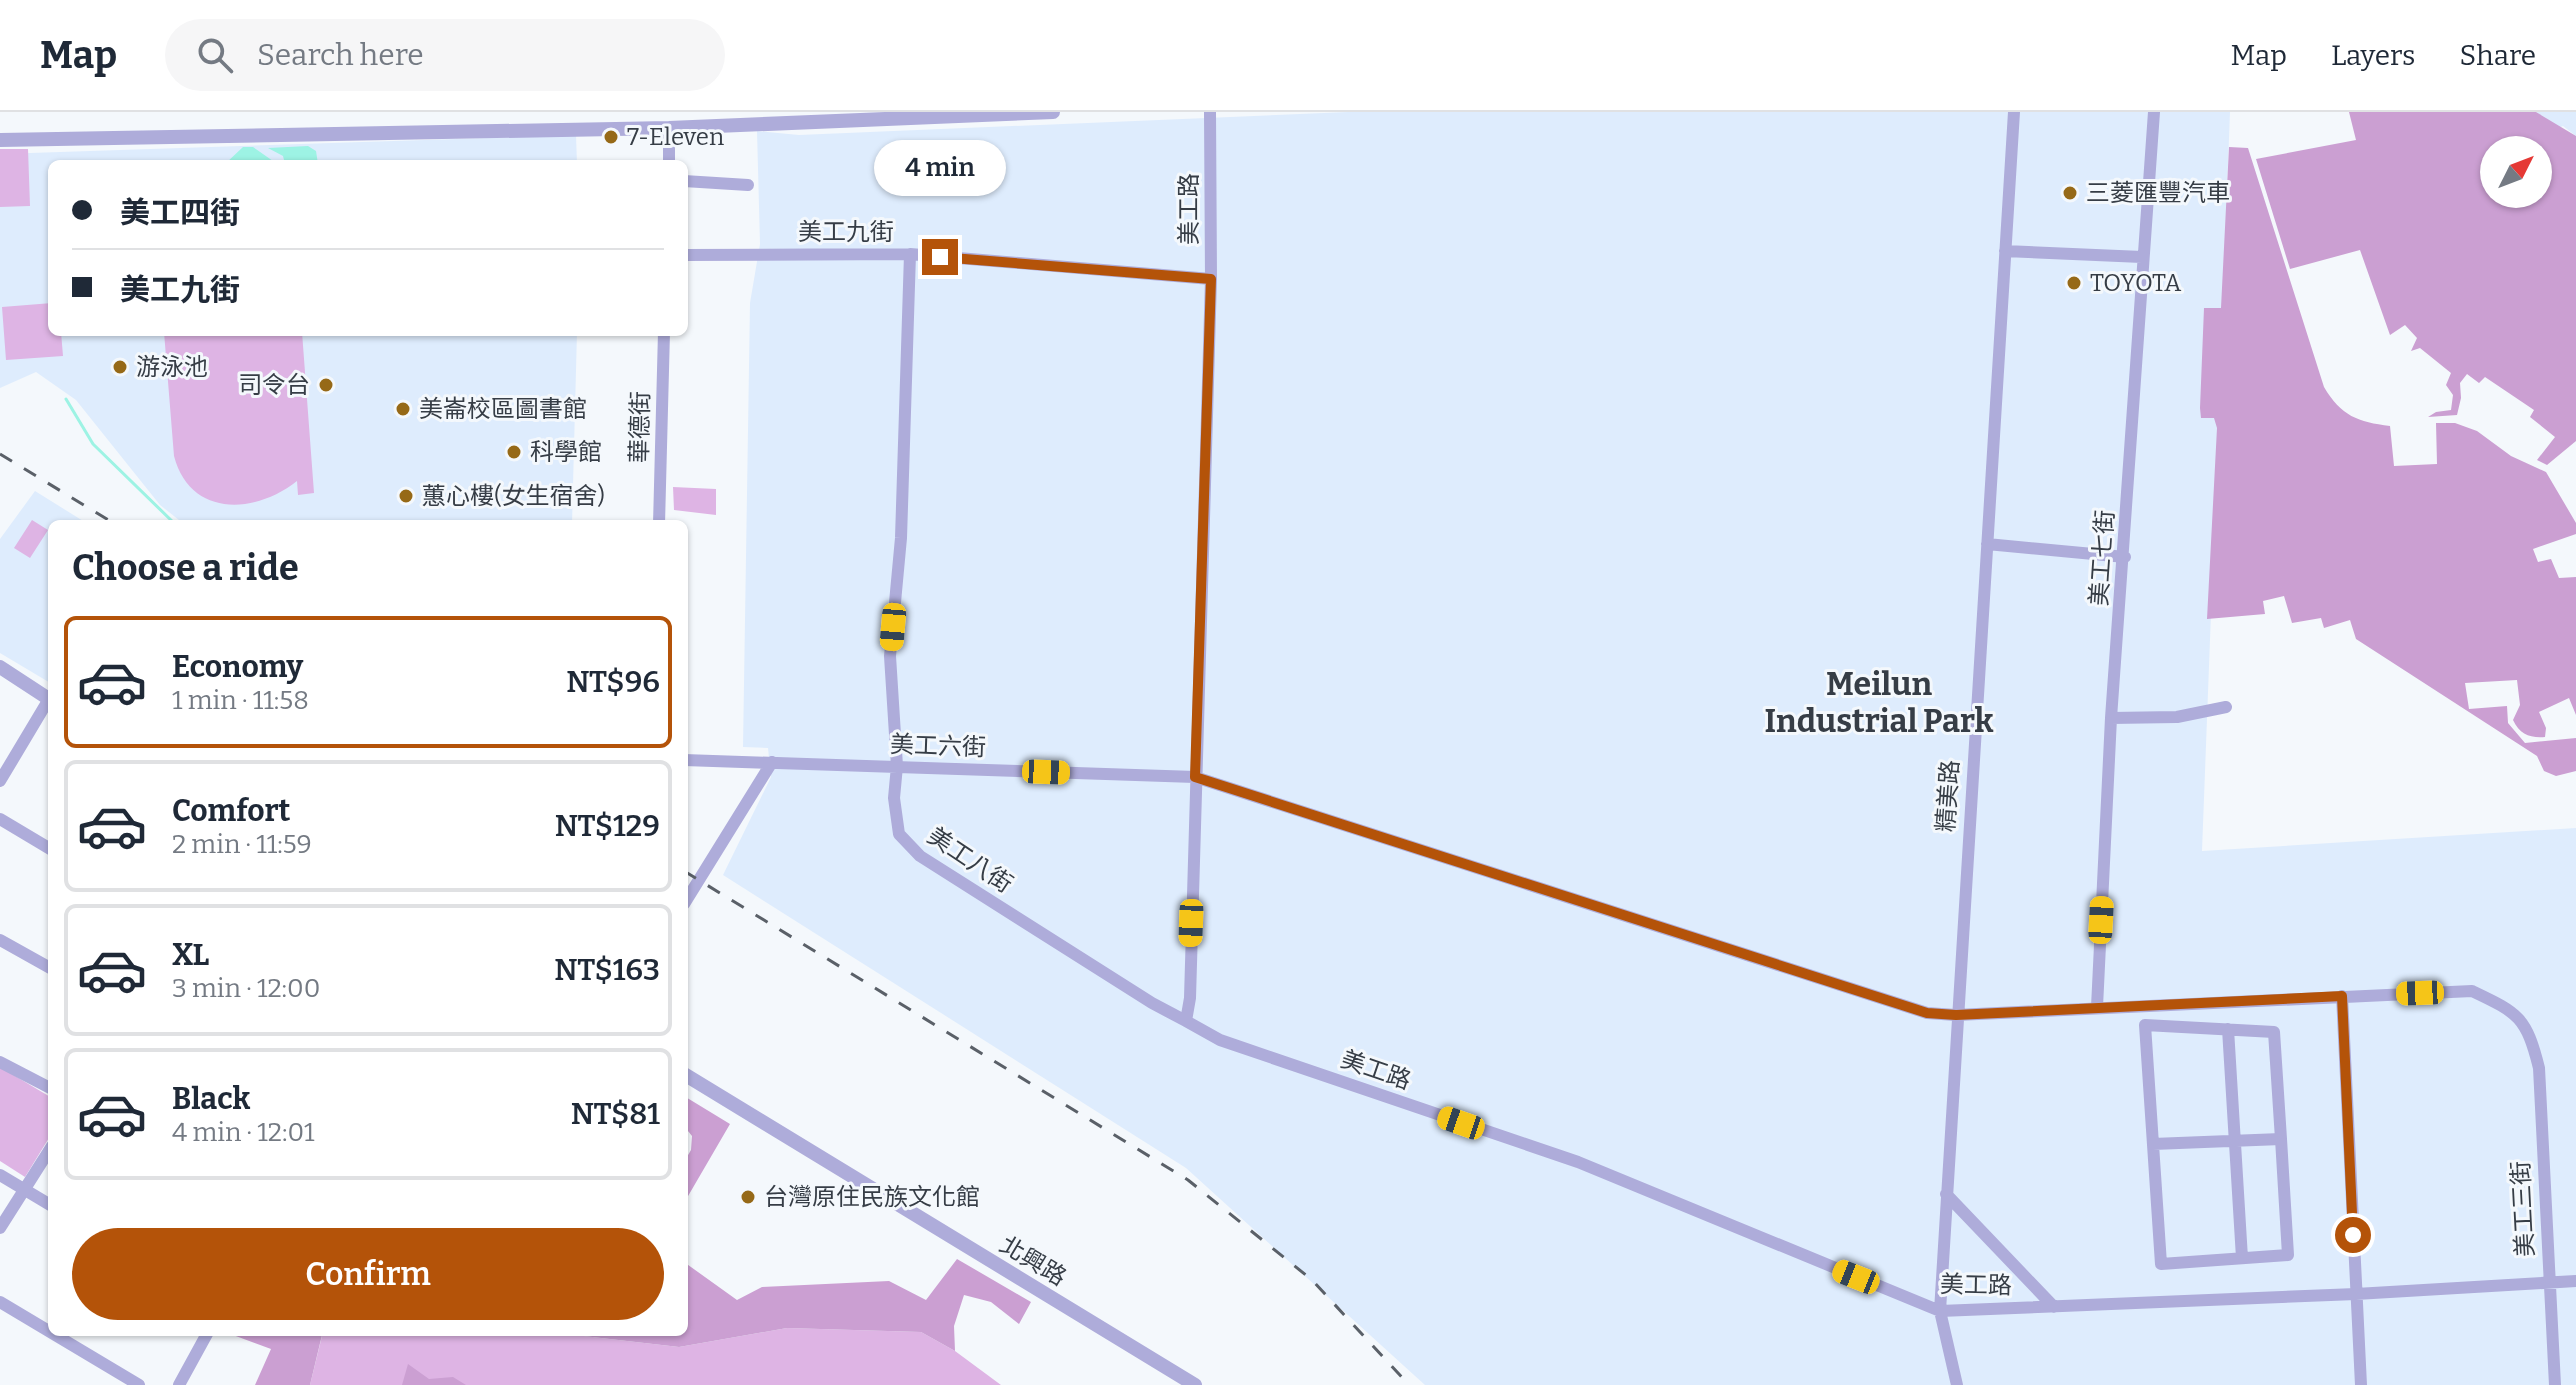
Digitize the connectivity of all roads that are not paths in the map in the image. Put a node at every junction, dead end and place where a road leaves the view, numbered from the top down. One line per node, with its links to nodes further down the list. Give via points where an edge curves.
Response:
1 (1053, 112): 5 (street)
2 (1210, 112): 14 (street, 美工路)
3 (2014, 112): 10 (street, 精美路)
4 (2154, 112): 13 (street, 美工七街)
5 (669, 128): 6 (street); 7 (street)
6 (0, 140)
7 (669, 160)
8 (688, 181): 9 (street)
9 (748, 185)
10 (2005, 251): 13 (street); 17 (street, 精美路)
11 (910, 254): 12 (street, 美工九街); 14 (street, 美工九街); 27 (street, 美工八街, via 901,538 890,656)
12 (688, 255)
13 (2142, 257): 18 (street, 美工七街)
14 (1211, 279): 28 (street, 美工路)
15 (664, 336): 16 (street, 華德街)
16 (659, 520)
17 (1987, 544): 18 (street); 37 (street, 精美路)
18 (2125, 557): 23 (street, 美工七街)
19 (0, 667): 20 (street)
20 (48, 699)
21 (48, 703): 26 (street)
22 (2226, 707): 23 (street, via 2177,717)
23 (2111, 718): 36 (street, 美工七街)
24 (688, 760): 25 (street, 美工六街)
25 (772, 762): 27 (street, 美工六街); 32 (street)
26 (4, 765): 29 (street)
27 (897, 766): 28 (street, 美工六街); 38 (street, 美工八街, via 899,834 920,856)
28 (1195, 777): 37 (street, 美工六街, via 1912,1008); 38 (street, 美工路)
29 (0, 781)
30 (0, 819): 31 (street)
31 (48, 848)
32 (688, 897)
33 (0, 940): 34 (street)
34 (48, 967)
35 (2342, 996): 36 (street, 美工六街); 40 (street, 美工六街, via 2472,991 2512,1010); 56 (street)
36 (2097, 1007): 37 (street, 美工六街)
37 (1956, 1015): 50 (street, 精美路)
38 (1186, 1021): 59 (street, 美工路, via 1220,1040 1578,1162)
39 (2228, 1029): 44 (street, via 2274,1032); 45 (street); 46 (street, via 2145,1025)
40 (2530, 1032): 55 (street, 美工三街, via 2539,1068)
41 (0, 1062): 43 (street)
42 (688, 1076): 65 (street, 北興路)
43 (48, 1087)
44 (2281, 1139): 45 (street); 53 (street, via 2288,1255)
45 (2235, 1141): 46 (street); 53 (street)
46 (2153, 1144): 53 (street, via 2161,1264)
47 (48, 1152): 49 (street)
48 (0, 1175): 49 (street)
49 (25, 1188): 51 (street); 52 (street)
50 (1946, 1194): 58 (street); 59 (street, 精美路)
51 (48, 1203)
52 (0, 1228)
53 (2242, 1258)
54 (2576, 1281): 55 (street, 美工路)
55 (2549, 1282): 56 (street, 美工路); 68 (street, 美工三街)
56 (2356, 1294): 58 (street, 美工路); 67 (street)
57 (0, 1302): 60 (street)
58 (2054, 1307): 59 (street, 美工路)
59 (1940, 1311): 66 (street, 精美路)
60 (48, 1331)
61 (57, 1336): 63 (street)
62 (206, 1336): 64 (street)
63 (139, 1385)
64 (179, 1385)
65 (1195, 1385)
66 (1957, 1385)
67 (2361, 1385)
68 (2555, 1385)

